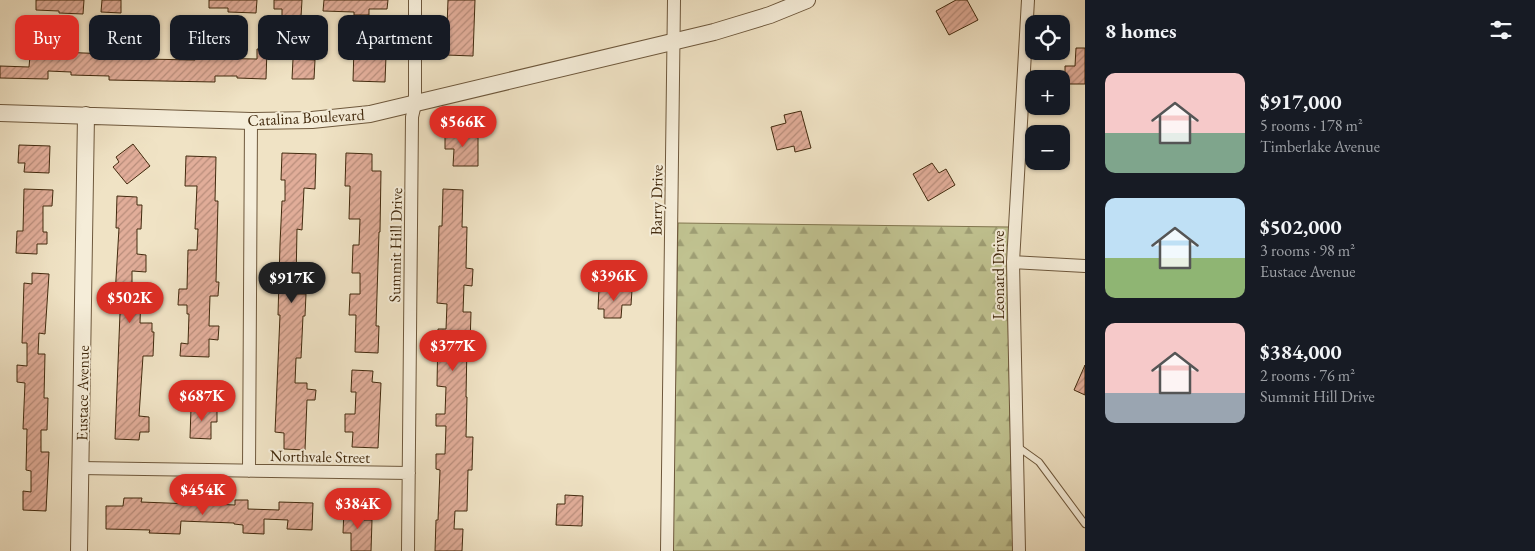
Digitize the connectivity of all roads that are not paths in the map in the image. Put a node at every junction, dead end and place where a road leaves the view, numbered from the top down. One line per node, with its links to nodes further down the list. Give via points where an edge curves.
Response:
1 (416, 0): 6 (street, Summit Hill Drive)
2 (674, 0): 5 (street, Barry Drive)
3 (807, 0): 5 (street, Catalina Boulevard, via 770,15)
4 (1028, 0): 10 (street, Leonard Drive)
5 (674, 42): 6 (street, Catalina Boulevard); 19 (street, Barry Drive)
6 (415, 104): 9 (street, Catalina Boulevard, via 370,114 312,120); 15 (street, Summit Hill Drive, via 412,117)
7 (0, 113): 8 (street, Catalina Boulevard)
8 (86, 115): 9 (street, Catalina Boulevard); 13 (street, Eustace Avenue)
9 (251, 121): 14 (street)
10 (1013, 262): 11 (street); 12 (street, Leonard Drive)
11 (1085, 266)
12 (1016, 446): 16 (lane, via 1039,462); 20 (street, Leonard Drive)
13 (80, 468): 14 (street, Northvale Street); 17 (street, Eustace Avenue)
14 (249, 471): 15 (street, Northvale Street)
15 (409, 474): 18 (street, Summit Hill Drive)
16 (1085, 524)
17 (79, 551)
18 (408, 551)
19 (667, 551)
20 (1019, 551)

